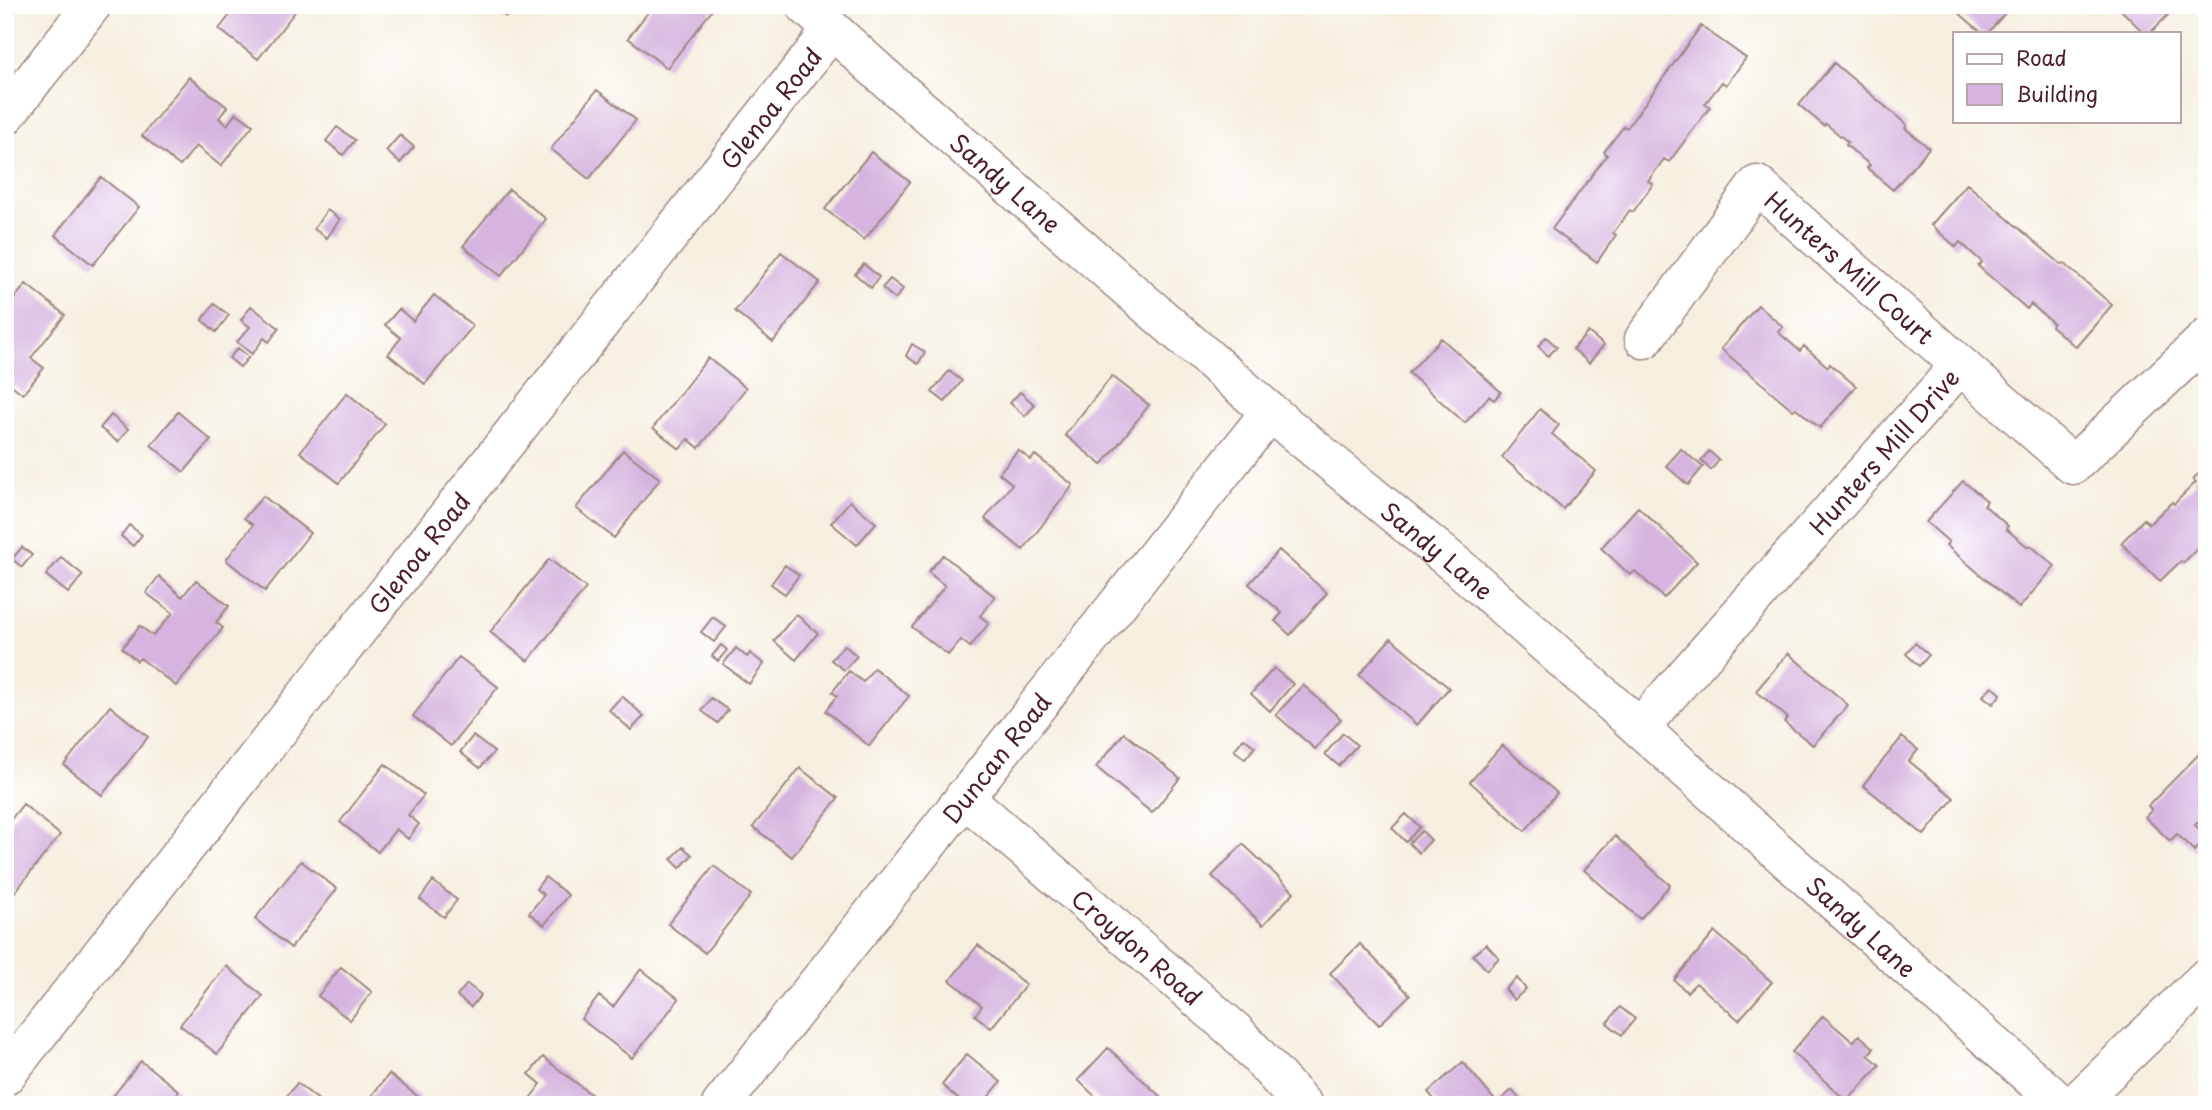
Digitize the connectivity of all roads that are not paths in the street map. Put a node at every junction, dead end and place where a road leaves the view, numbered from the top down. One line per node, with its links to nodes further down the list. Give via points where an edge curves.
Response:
1 (92, 5): 3 (street)
2 (818, 17): 7 (street, Sandy Lane); 11 (street, Glenoa Road)
3 (5, 116)
4 (2207, 338): 6 (street, Hunters Mill Drive, via 2073,465)
5 (1644, 339): 6 (street, Hunters Mill Court, via 1757,186)
6 (1960, 365): 8 (street, Hunters Mill Drive)
7 (1270, 412): 8 (street, Sandy Lane, via 1467,574); 9 (street, Duncan Road)
8 (1640, 727): 14 (street, Sandy Lane)
9 (964, 797): 12 (street, Duncan Road); 13 (street, Croydon Road, via 1236,1032)
10 (2206, 978): 15 (street)
11 (5, 1076)
12 (721, 1105)
13 (1303, 1105)
14 (2062, 1105)
15 (2074, 1105)

